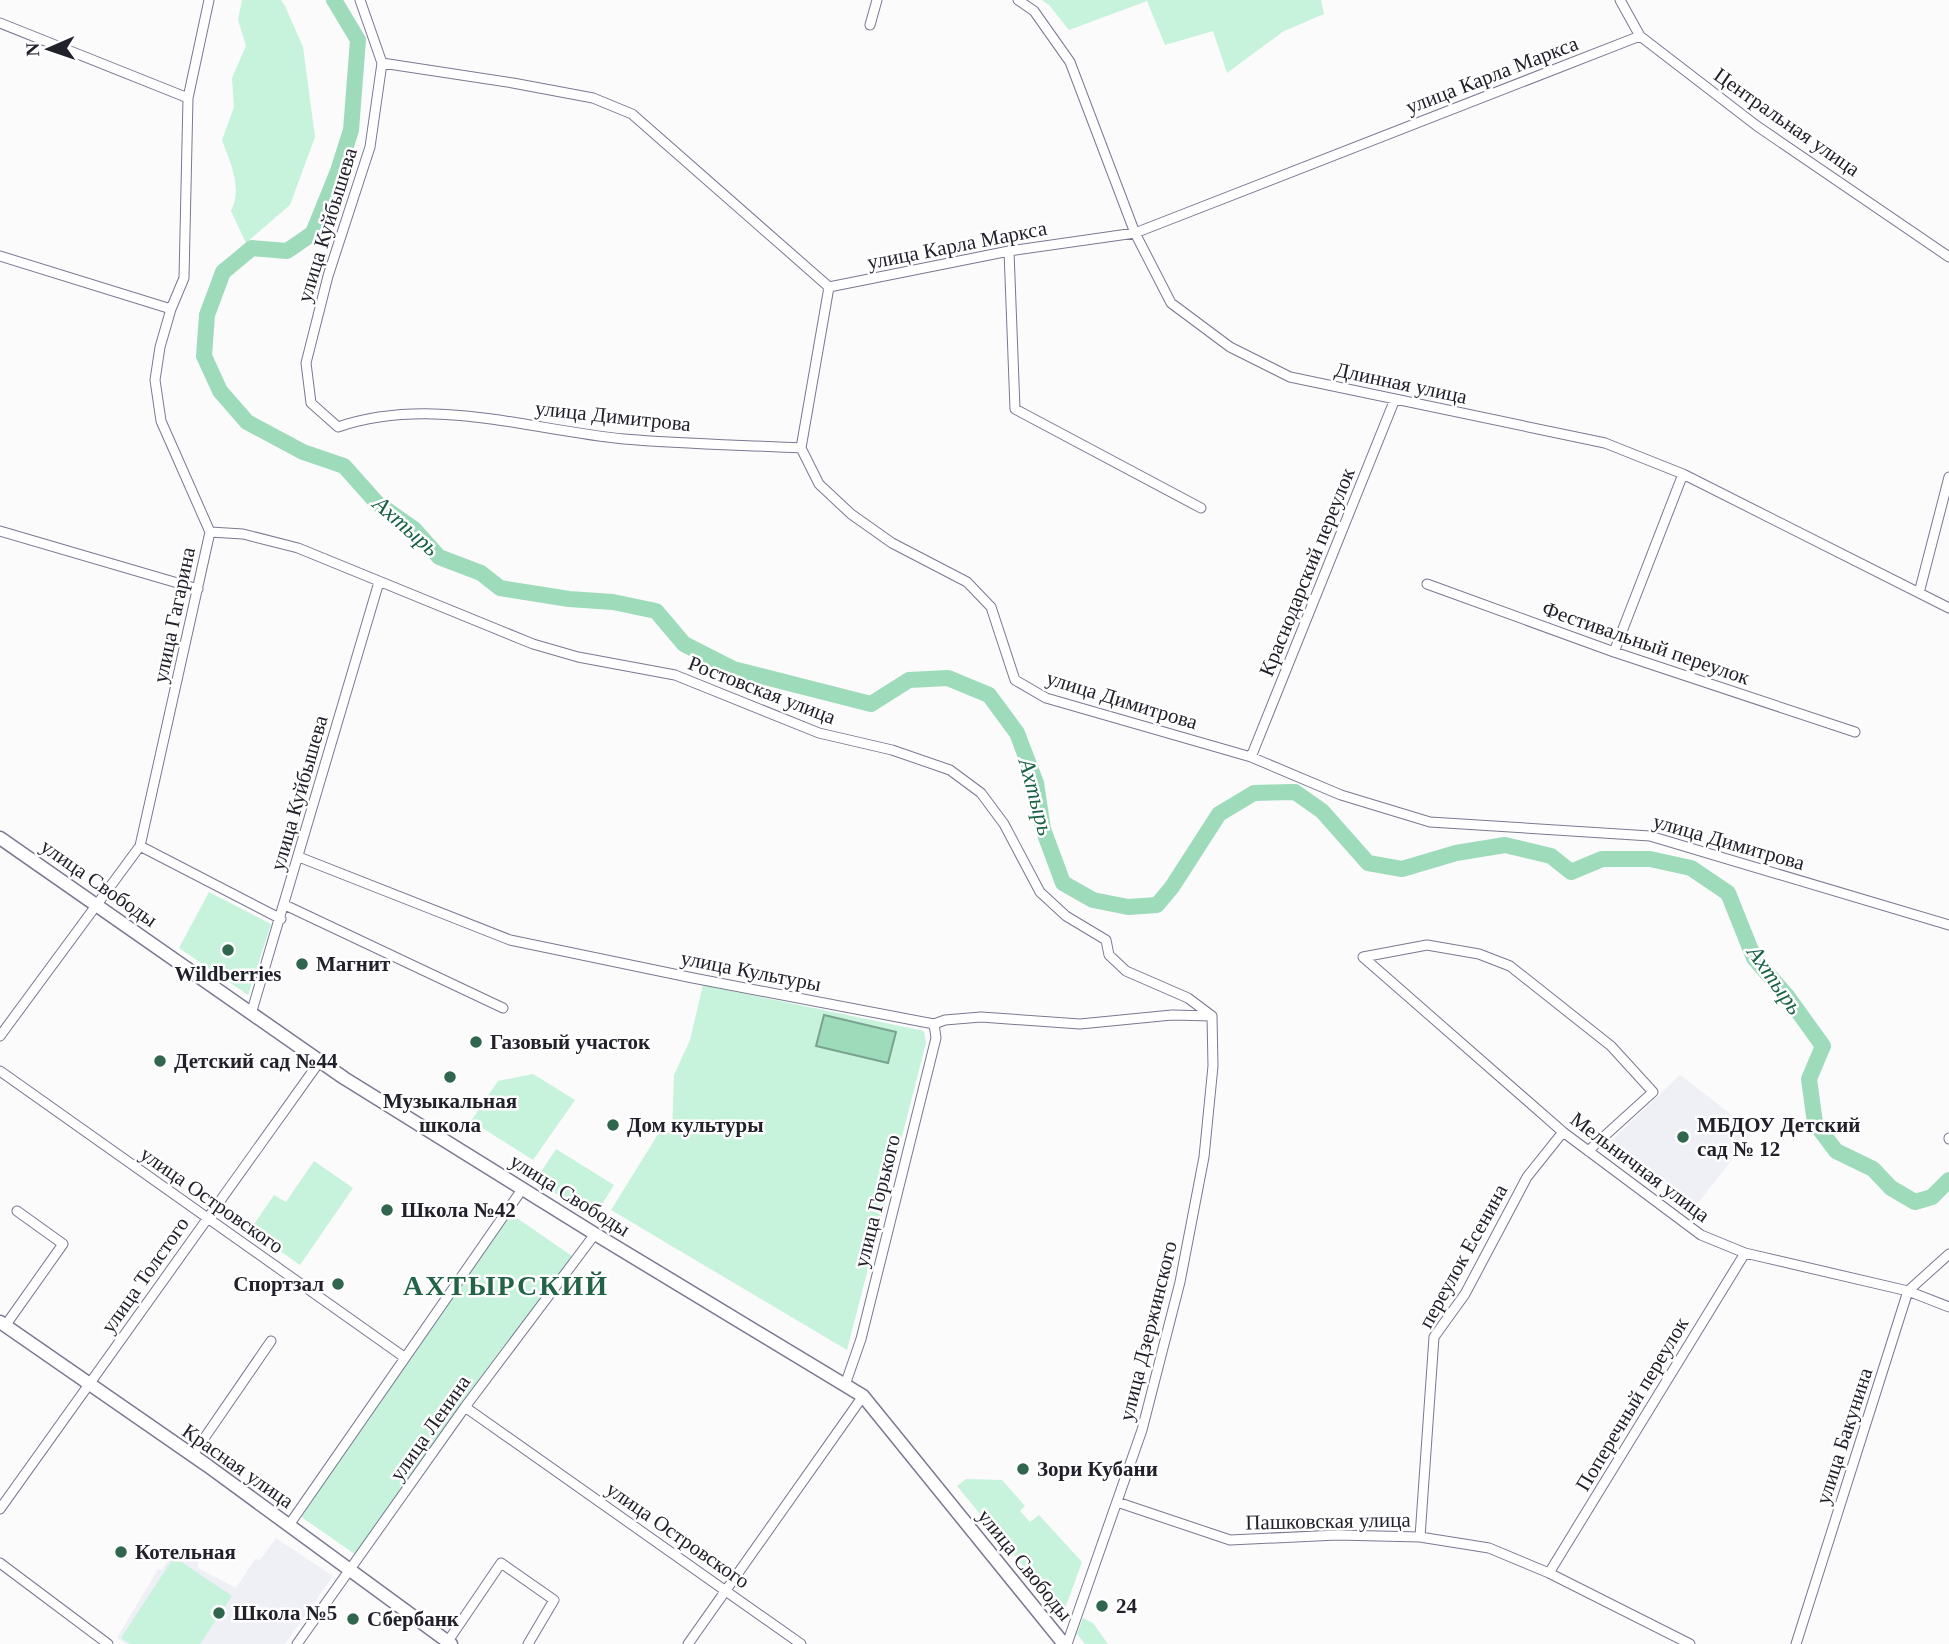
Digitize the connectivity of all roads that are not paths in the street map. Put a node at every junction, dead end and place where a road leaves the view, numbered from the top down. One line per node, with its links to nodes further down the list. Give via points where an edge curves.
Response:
1 (209, 0): 10 (street, улица Гагарина)
2 (360, 0): 9 (street)
3 (877, 0): 7 (street)
4 (1018, 0): 11 (street, Длинная улица, via 1034,11 1070,62)
5 (1620, 0): 8 (street, Центральная улица)
6 (0, 23): 10 (street)
7 (870, 24)
8 (1640, 36): 11 (street, улица Карла Маркса); 14 (street, Центральная улица, via 1757,125)
9 (382, 63): 15 (street, via 593,98 632,114); 18 (street, улица Куйбышева, via 370,147 328,276 306,363 312,403)
10 (188, 98): 16 (street, улица Гагарина, via 184,278)
11 (1135, 233): 12 (street, улица Карла Маркса); 17 (street, Длинная улица, via 1171,303 1230,347 1290,377)
12 (1009, 251): 15 (street, улица Карла Маркса); 22 (street, via 1015,409)
13 (0, 256): 16 (street)
14 (1949, 257)
15 (829, 288): 19 (street)
16 (171, 309): 24 (street, улица Гагарина, via 155,380 161,421)
17 (1395, 399): 20 (street, Длинная улица, via 1605,443); 32 (street, Краснодарский переулок)
18 (338, 427): 19 (street, улица Димитрова, via 366,417 456,414 624,439)
19 (801, 448): 32 (street, улица Димитрова, via 819,484 851,514 891,543 967,582 991,607 1015,680 1045,698)
20 (1683, 474): 28 (street, Длинная улица); 30 (street)
21 (1949, 477): 28 (street)
22 (1201, 508)
23 (0, 531): 27 (street)
24 (209, 532): 25 (street, Ростовская улица, via 243,534 298,548); 27 (street, улица Гагарина)
25 (379, 582): 35 (street, улица Куйбышева); 42 (street, Ростовская улица, via 533,644 675,675 819,733 950,770 981,793 1004,824 1040,892 1066,916 1105,940 1109,955 1126,971 1188,998)
26 (1427, 584): 30 (street, Фестивальный переулок)
27 (198, 589): 34 (street, улица Гагарина)
28 (1919, 593): 29 (street, Длинная улица)
29 (1949, 608)
30 (1614, 652): 31 (street, Фестивальный переулок)
31 (1855, 732)
32 (1251, 757): 39 (street, улица Димитрова, via 1341,795 1430,821 1650,836)
33 (0, 838): 36 (street, улица Свободы)
34 (140, 846): 36 (street, улица Гагарина); 38 (street)
35 (299, 857): 37 (street, улица Куйбышева); 43 (street, улица Культуры, via 510,940)
36 (96, 904): 41 (street, улица Свободы); 44 (street, улица Гагарина)
37 (285, 905): 38 (street, улица Куйбышева); 40 (street)
38 (281, 919): 41 (street, улица Куйбышева)
39 (1949, 925)
40 (503, 1008)
41 (251, 1014): 45 (street, улица Свободы)
42 (1212, 1016): 43 (street, улица Культуры, via 1080,1024 981,1017); 65 (street, улица Дзержинского, via 1205,1157 1180,1282 1142,1430)
43 (934, 1024): 61 (street, улица Горького, via 936,1038 861,1339)
44 (0, 1036)
45 (320, 1061): 49 (street, улица Свободы); 51 (street, улица Толстого)
46 (0, 1071): 51 (street, улица Островского)
47 (1563, 1132): 48 (street, Мельничная улица); 48 (street, Мельничная улица, via 1363,957 1427,945 1510,965 1611,1046 1653,1093); 68 (street, переулок Есенина, via 1527,1177 1465,1294 1434,1337)
48 (1588, 1151): 53 (street, Мельничная улица, via 1700,1235)
49 (523, 1188): 52 (street, улица Свободы); 59 (street)
50 (17, 1211): 57 (street, via 63,1244)
51 (207, 1218): 59 (street, улица Островского); 60 (street, улица Толстого)
52 (595, 1234): 61 (street, улица Свободы); 63 (street, улица Ленина)
53 (1745, 1253): 55 (street, Мельничная улица); 71 (street, Поперечный переулок)
54 (1949, 1254): 55 (street)
55 (1908, 1291): 56 (street, Мельничная улица); 81 (street, улица Бакунина)
56 (1949, 1307)
57 (3, 1324): 60 (street, Красная улица)
58 (271, 1341): 64 (street)
59 (404, 1357): 67 (street)
60 (90, 1384): 64 (street, Красная улица); 66 (street, улица Толстого)
61 (845, 1385): 62 (street, улица Свободы)
62 (863, 1396): 72 (street); 79 (street, улица Свободы)
63 (466, 1407): 70 (street, улица Ленина); 72 (street, улица Островского)
64 (191, 1456): 67 (street, Красная улица)
65 (1117, 1502): 68 (street, Пашковская улица, via 1230,1540); 79 (street, улица Дзержинского)
66 (0, 1509)
67 (289, 1525): 70 (street, Красная улица)
68 (1420, 1537): 71 (street, Пашковская улица, via 1489,1548)
69 (0, 1563): 74 (street)
70 (350, 1571): 73 (street, Красная улица); 75 (street, улица Ленина)
71 (1549, 1573): 80 (street, Пашковская улица)
72 (725, 1591): 77 (street); 78 (street, улица Островского)
73 (449, 1643): 76 (street, via 501,1563 554,1600)
74 (108, 1644)
75 (297, 1644)
76 (528, 1644)
77 (688, 1644)
78 (801, 1644)
79 (1066, 1644)
80 (1690, 1644)
81 (1796, 1644)

